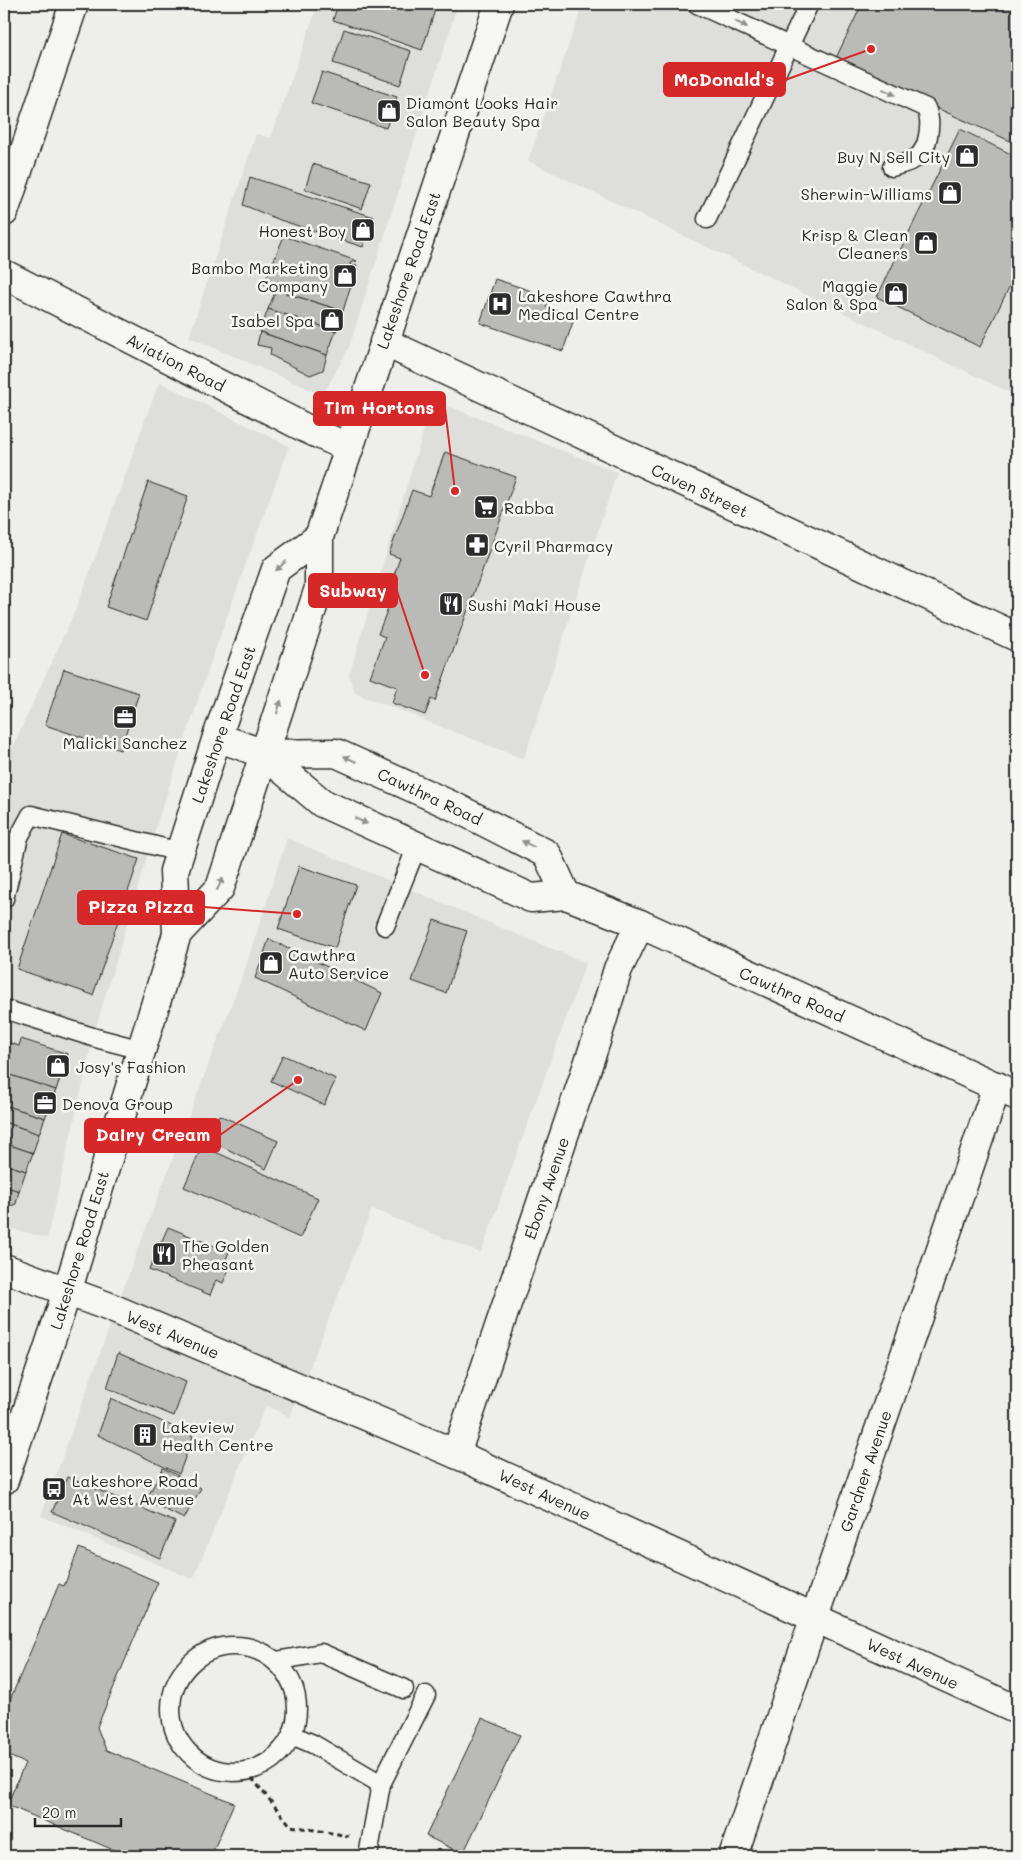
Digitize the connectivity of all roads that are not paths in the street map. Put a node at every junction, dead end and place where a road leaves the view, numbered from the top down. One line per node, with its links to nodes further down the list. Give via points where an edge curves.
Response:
1 (74, 4): 7 (street)
2 (499, 4): 10 (street, Lakeshore Road East)
3 (697, 4): 5 (lane, one-way to 5)
4 (809, 4): 5 (lane)
5 (789, 46): 6 (lane, one-way to 6, via 926,108 931,122 926,149 913,161); 8 (lane)
6 (892, 167)
7 (4, 212)
8 (707, 219)
9 (4, 274): 11 (street, Aviation Road)
10 (384, 342): 11 (street, Lakeshore Road East); 13 (street, Caven Street)
11 (349, 448): 12 (street, Lakeshore Road East)
12 (319, 537): 14 (street, Lakeshore Road East, one-way to 14, via 276,569); 15 (street, Lakeshore Road East, one-way to 12, via 319,588)
13 (1017, 637)
14 (218, 737): 15 (street, Cawthra Road); 17 (street, Lakeshore Road East)
15 (264, 754): 16 (street, Cawthra Road, one-way to 16, via 322,803); 18 (street, Cawthra Road, one-way to 15, via 547,854 455,807 336,753); 22 (street, Lakeshore Road East, one-way to 15, via 220,888)
16 (417, 846): 18 (street, Cawthra Road, via 531,898); 21 (lane)
17 (180, 852): 19 (lane, via 31,815 19,837); 22 (street, Lakeshore Road East, via 174,871)
18 (566, 895): 20 (street, Cawthra Road)
19 (4, 899)
20 (640, 924): 25 (street, Cawthra Road); 28 (street, Ebony Avenue, via 618,969)
21 (384, 926)
22 (177, 934): 24 (street, Lakeshore Road East)
23 (4, 1009): 24 (lane)
24 (142, 1050): 27 (street, Lakeshore Road East)
25 (1007, 1091): 30 (street, Gardner Avenue)
26 (4, 1268): 27 (street, West Avenue)
27 (67, 1292): 28 (street, West Avenue); 29 (street, Lakeshore Road East)
28 (456, 1454): 30 (street, West Avenue)
29 (4, 1480)
30 (815, 1618): 34 (street, West Avenue); 38 (street, Gardner Avenue)
31 (276, 1661): 32 (lane, via 322,1653); 35 (lane, via 289,1676 297,1695 298,1715); 35 (lane, via 261,1651 243,1646 224,1645 207,1651 192,1661 172,1692 173,1729 194,1758 210,1768 228,1772 246,1771 265,1764 281,1752)
32 (404, 1689)
33 (426, 1695): 36 (lane)
34 (1017, 1710)
35 (292, 1735): 36 (lane)
36 (381, 1784): 37 (lane)
37 (370, 1848)
38 (733, 1856)

